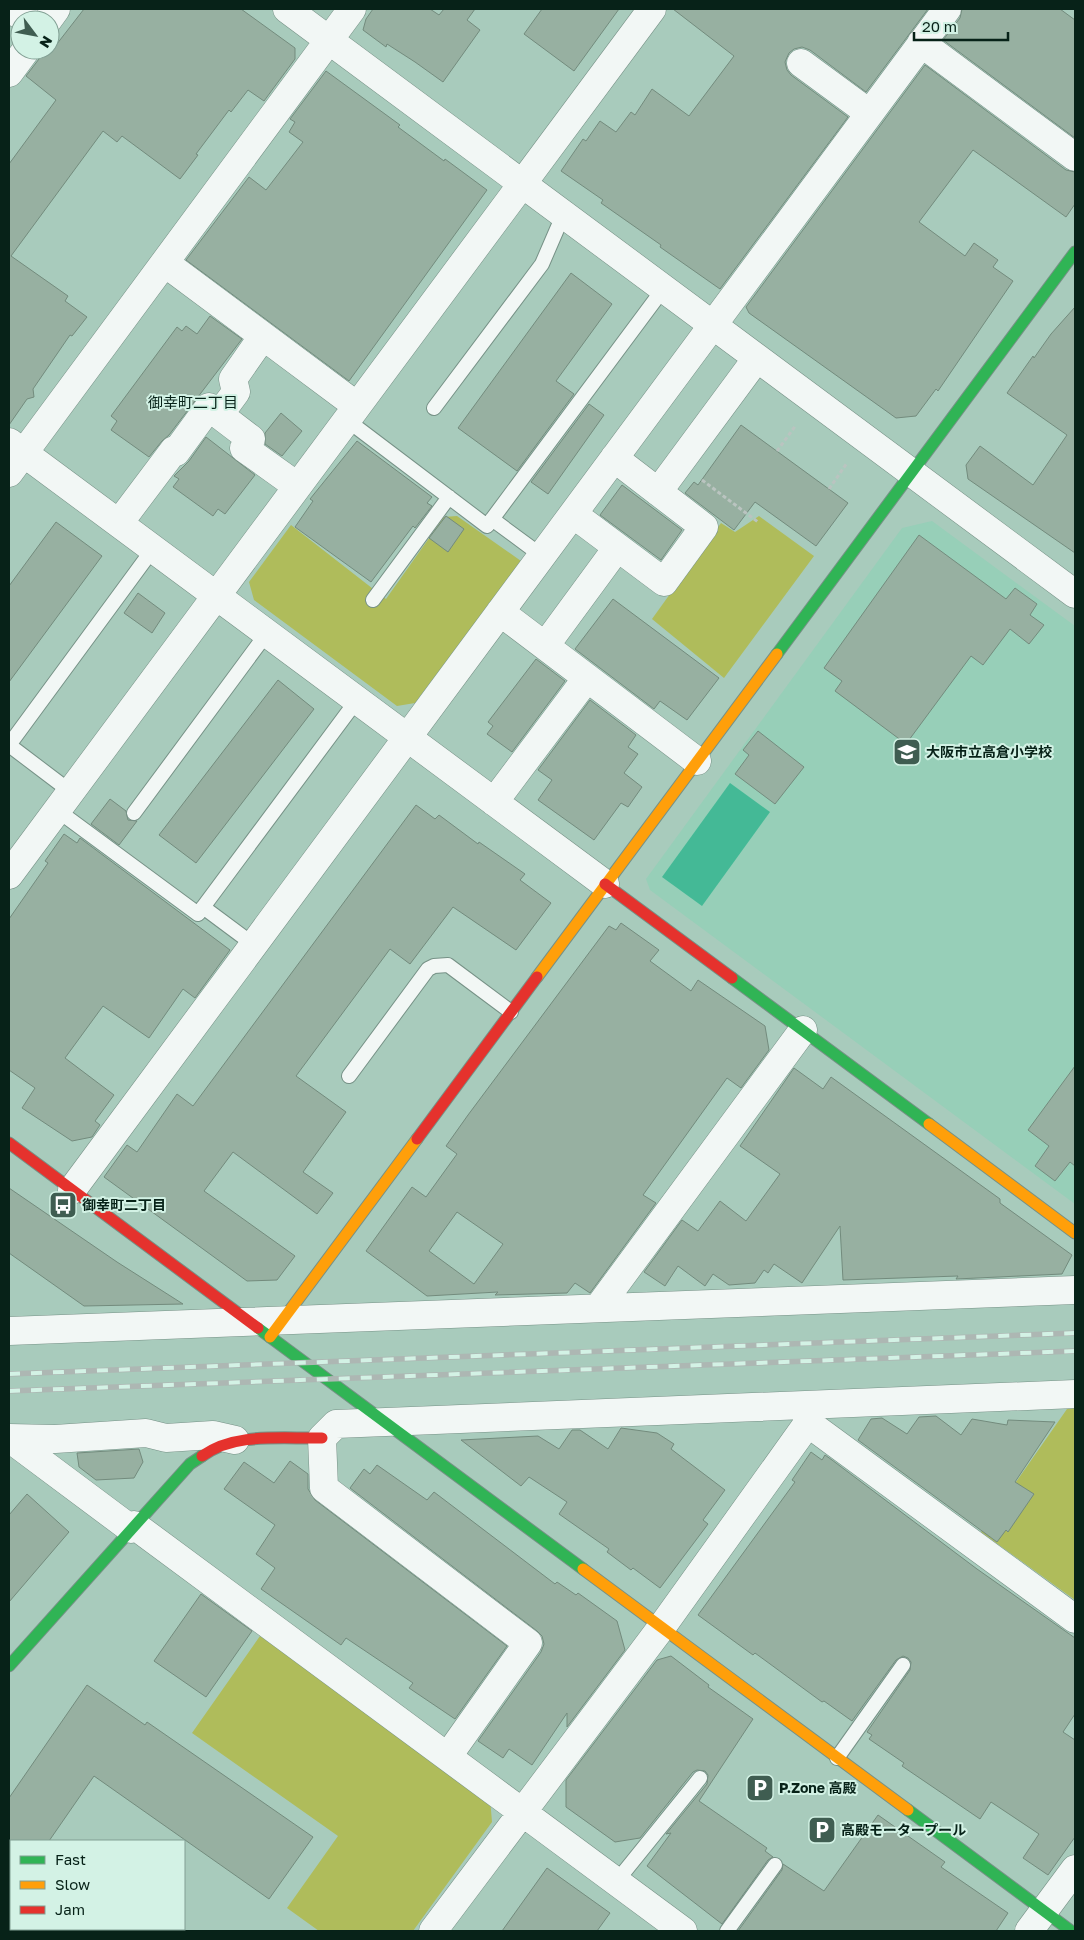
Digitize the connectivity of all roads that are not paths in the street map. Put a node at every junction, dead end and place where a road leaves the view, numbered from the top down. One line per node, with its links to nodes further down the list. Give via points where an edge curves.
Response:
1 (287, 9): 5 (street)
2 (352, 9): 5 (street)
3 (652, 9): 12 (street)
4 (947, 9): 6 (street)
5 (329, 40): 12 (street); 15 (street)
6 (921, 44): 10 (street); 11 (street)
7 (19, 60): 9 (street)
8 (800, 63): 10 (street)
9 (9, 73)
10 (869, 113): 17 (street)
11 (1075, 157)
12 (522, 183): 13 (street); 21 (street)
13 (564, 213): 16 (street); 20 (lane, via 542,264)
14 (1075, 252): 25 (street)
15 (165, 262): 18 (street); 23 (street)
16 (664, 288): 17 (street); 30 (lane)
17 (713, 324): 19 (street); 24 (street)
18 (263, 336): 21 (street); 22 (street, via 232,379 236,392)
19 (758, 358): 25 (street); 27 (street)
20 (434, 408)
21 (352, 413): 26 (street); 28 (lane)
22 (219, 415): 26 (street, via 251,439 244,448); 31 (street, via 209,407)
23 (14, 456): 31 (street)
24 (614, 458): 27 (street); 29 (street)
25 (911, 473): 35 (street); 45 (street)
26 (297, 486): 36 (street)
27 (658, 492): 32 (street, via 704,527 664,582)
28 (449, 497): 30 (lane, via 487,526); 37 (lane)
29 (573, 514): 32 (street); 34 (street)
30 (492, 519): 34 (lane)
31 (119, 523): 33 (street)
32 (617, 548): 40 (street)
33 (153, 549): 36 (street); 44 (lane)
34 (542, 556): 38 (street)
35 (1075, 594)
36 (216, 595): 39 (street); 46 (street)
37 (373, 600)
38 (500, 612): 40 (street); 43 (street)
39 (267, 633): 42 (street); 48 (lane)
40 (545, 646): 41 (street)
41 (587, 678): 45 (street); 47 (street)
42 (357, 700): 43 (street); 51 (lane)
43 (408, 737): 47 (street); 52 (street)
44 (9, 745): 46 (lane)
45 (697, 761): 50 (street)
46 (64, 801): 49 (street); 51 (lane, via 198,914)
47 (494, 802): 50 (street)
48 (134, 813)
49 (9, 875)
50 (605, 884): 53 (street); 54 (street)
51 (203, 907): 52 (lane)
52 (254, 945): 57 (street)
53 (510, 1012): 55 (lane, via 448,965 434,966 428,969); 61 (street)
54 (803, 1030): 58 (street); 60 (street)
55 (349, 1076)
56 (9, 1143): 57 (street)
57 (72, 1190): 61 (street)
58 (1075, 1233)
59 (1075, 1290): 60 (street)
60 (598, 1308): 61 (street)
61 (267, 1327): 62 (street); 65 (street)
62 (9, 1331)
63 (1075, 1394): 64 (street)
64 (811, 1415): 65 (street); 70 (street); 71 (street)
65 (385, 1423): 67 (street, via 336,1424); 71 (street)
66 (9, 1438): 68 (street, via 55,1439 146,1433 166,1438 213,1435); 69 (street)
67 (322, 1438): 68 (street); 74 (street, via 324,1488 528,1643)
68 (235, 1440): 69 (street, via 211,1448 190,1464)
69 (133, 1527): 73 (street); 74 (street)
70 (1075, 1618)
71 (661, 1628): 75 (street); 77 (street)
72 (903, 1665): 75 (lane)
73 (9, 1666)
74 (448, 1756): 77 (street)
75 (837, 1758): 81 (street)
76 (700, 1778): 80 (lane)
77 (522, 1812): 80 (street); 82 (street)
78 (775, 1865): 84 (lane)
79 (1075, 1869): 81 (street)
80 (616, 1882): 83 (street)
81 (1037, 1921): 85 (street)
82 (433, 1931)
83 (683, 1931)
84 (727, 1931)
85 (1071, 1931)

